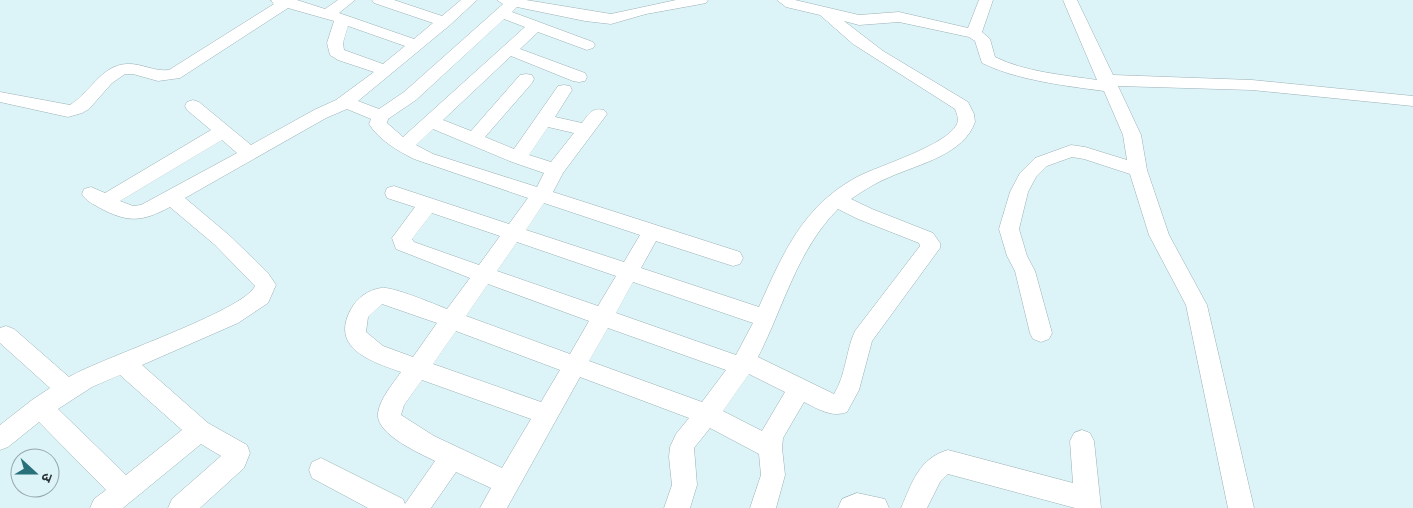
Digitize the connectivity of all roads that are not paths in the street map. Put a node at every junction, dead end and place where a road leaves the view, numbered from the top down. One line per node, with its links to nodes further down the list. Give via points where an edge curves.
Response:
1 (348, 0): 11 (street)
2 (379, 0): 12 (street)
3 (701, 0): 9 (street, via 611,18 557,9)
4 (784, 0): 10 (street)
5 (986, 0): 14 (street)
6 (1070, 0): 21 (street)
7 (285, 1): 11 (street); 23 (street, via 174,74 153,76 127,69 108,78 82,106 68,110)
8 (466, 3): 9 (street); 12 (street)
9 (504, 8): 13 (street); 27 (street, via 410,96)
10 (826, 13): 14 (street, via 859,20 899,17); 42 (street, via 876,54 951,98 962,106 967,115 965,126 951,140 874,176)
11 (334, 17): 15 (street); 18 (street, via 336,52)
12 (445, 22): 15 (street)
13 (536, 25): 16 (street); 17 (street)
14 (974, 34): 21 (street, via 982,40 986,57 992,63 1051,78)
15 (417, 45): 18 (street)
16 (587, 45)
17 (509, 50): 19 (street); 30 (street)
18 (386, 70): 24 (street)
19 (579, 77)
20 (526, 79): 33 (street)
21 (1107, 83): 25 (street, via 1252,85); 38 (street, via 1132,135)
22 (564, 90): 29 (street)
23 (0, 97)
24 (349, 100): 27 (street); 35 (street)
25 (1413, 101)
26 (193, 106): 32 (street)
27 (388, 111): 34 (street, via 378,124)
28 (598, 114): 31 (street)
29 (544, 120): 31 (street); 36 (street)
30 (431, 121): 33 (street); 34 (street)
31 (585, 130): 37 (street)
32 (223, 131): 35 (street); 41 (street, via 98,198 136,214)
33 (474, 139): 36 (street)
34 (404, 146): 40 (street, via 427,158)
35 (250, 154): 41 (street)
36 (518, 158): 37 (street)
37 (555, 170): 40 (street)
38 (1138, 170): 52 (street, via 1071,151 1041,162 1029,173 1019,192 1009,229 1025,272); 82 (street, via 1159,235 1196,305)
39 (394, 193): 43 (street)
40 (541, 195): 44 (street); 45 (street)
41 (172, 198): 54 (street, via 262,279 265,290 255,302 230,317)
42 (837, 200): 50 (street, via 818,217 800,245); 58 (street, via 926,238 930,248 863,337 846,394 839,405)
43 (428, 205): 45 (street); 48 (street, via 404,234 403,244)
44 (652, 231): 46 (street); 47 (street)
45 (512, 234): 47 (street); 48 (street)
46 (733, 258)
47 (628, 273): 49 (street); 50 (street)
48 (483, 275): 49 (street); 51 (street)
49 (601, 318): 55 (street); 56 (street)
50 (765, 318): 55 (street)
51 (452, 319): 56 (street); 57 (street); 57 (street, via 387,296 378,296 368,303 355,323 358,338 374,353)
52 (1041, 333)
53 (6, 335): 59 (street)
54 (122, 362): 59 (street); 63 (street)
55 (743, 363): 58 (street); 62 (street)
56 (574, 364): 61 (street); 62 (street)
57 (416, 369): 61 (street); 67 (street, via 391,407 391,421 406,434)
58 (800, 388): 66 (street, via 775,429)
59 (68, 390): 60 (street)
60 (40, 407): 64 (street); 70 (street)
61 (546, 414): 69 (street)
62 (706, 414): 66 (street); 77 (street, via 681,449 685,488)
63 (200, 431): 70 (street); 73 (street, via 239,455)
64 (2, 435)
65 (1082, 442): 71 (street)
66 (770, 448): 78 (street, via 773,475)
67 (453, 456): 69 (street); 75 (street)
68 (321, 470): 74 (street)
69 (507, 483): 76 (street)
70 (125, 491): 72 (street)
71 (1088, 504): 81 (street, via 943,462 934,469)
72 (103, 508)
73 (181, 508)
74 (394, 508)
75 (416, 508)
76 (492, 508)
77 (677, 508)
78 (763, 508)
79 (851, 508): 80 (street, via 857,505)
80 (876, 508)
81 (914, 508)
82 (1241, 508)

